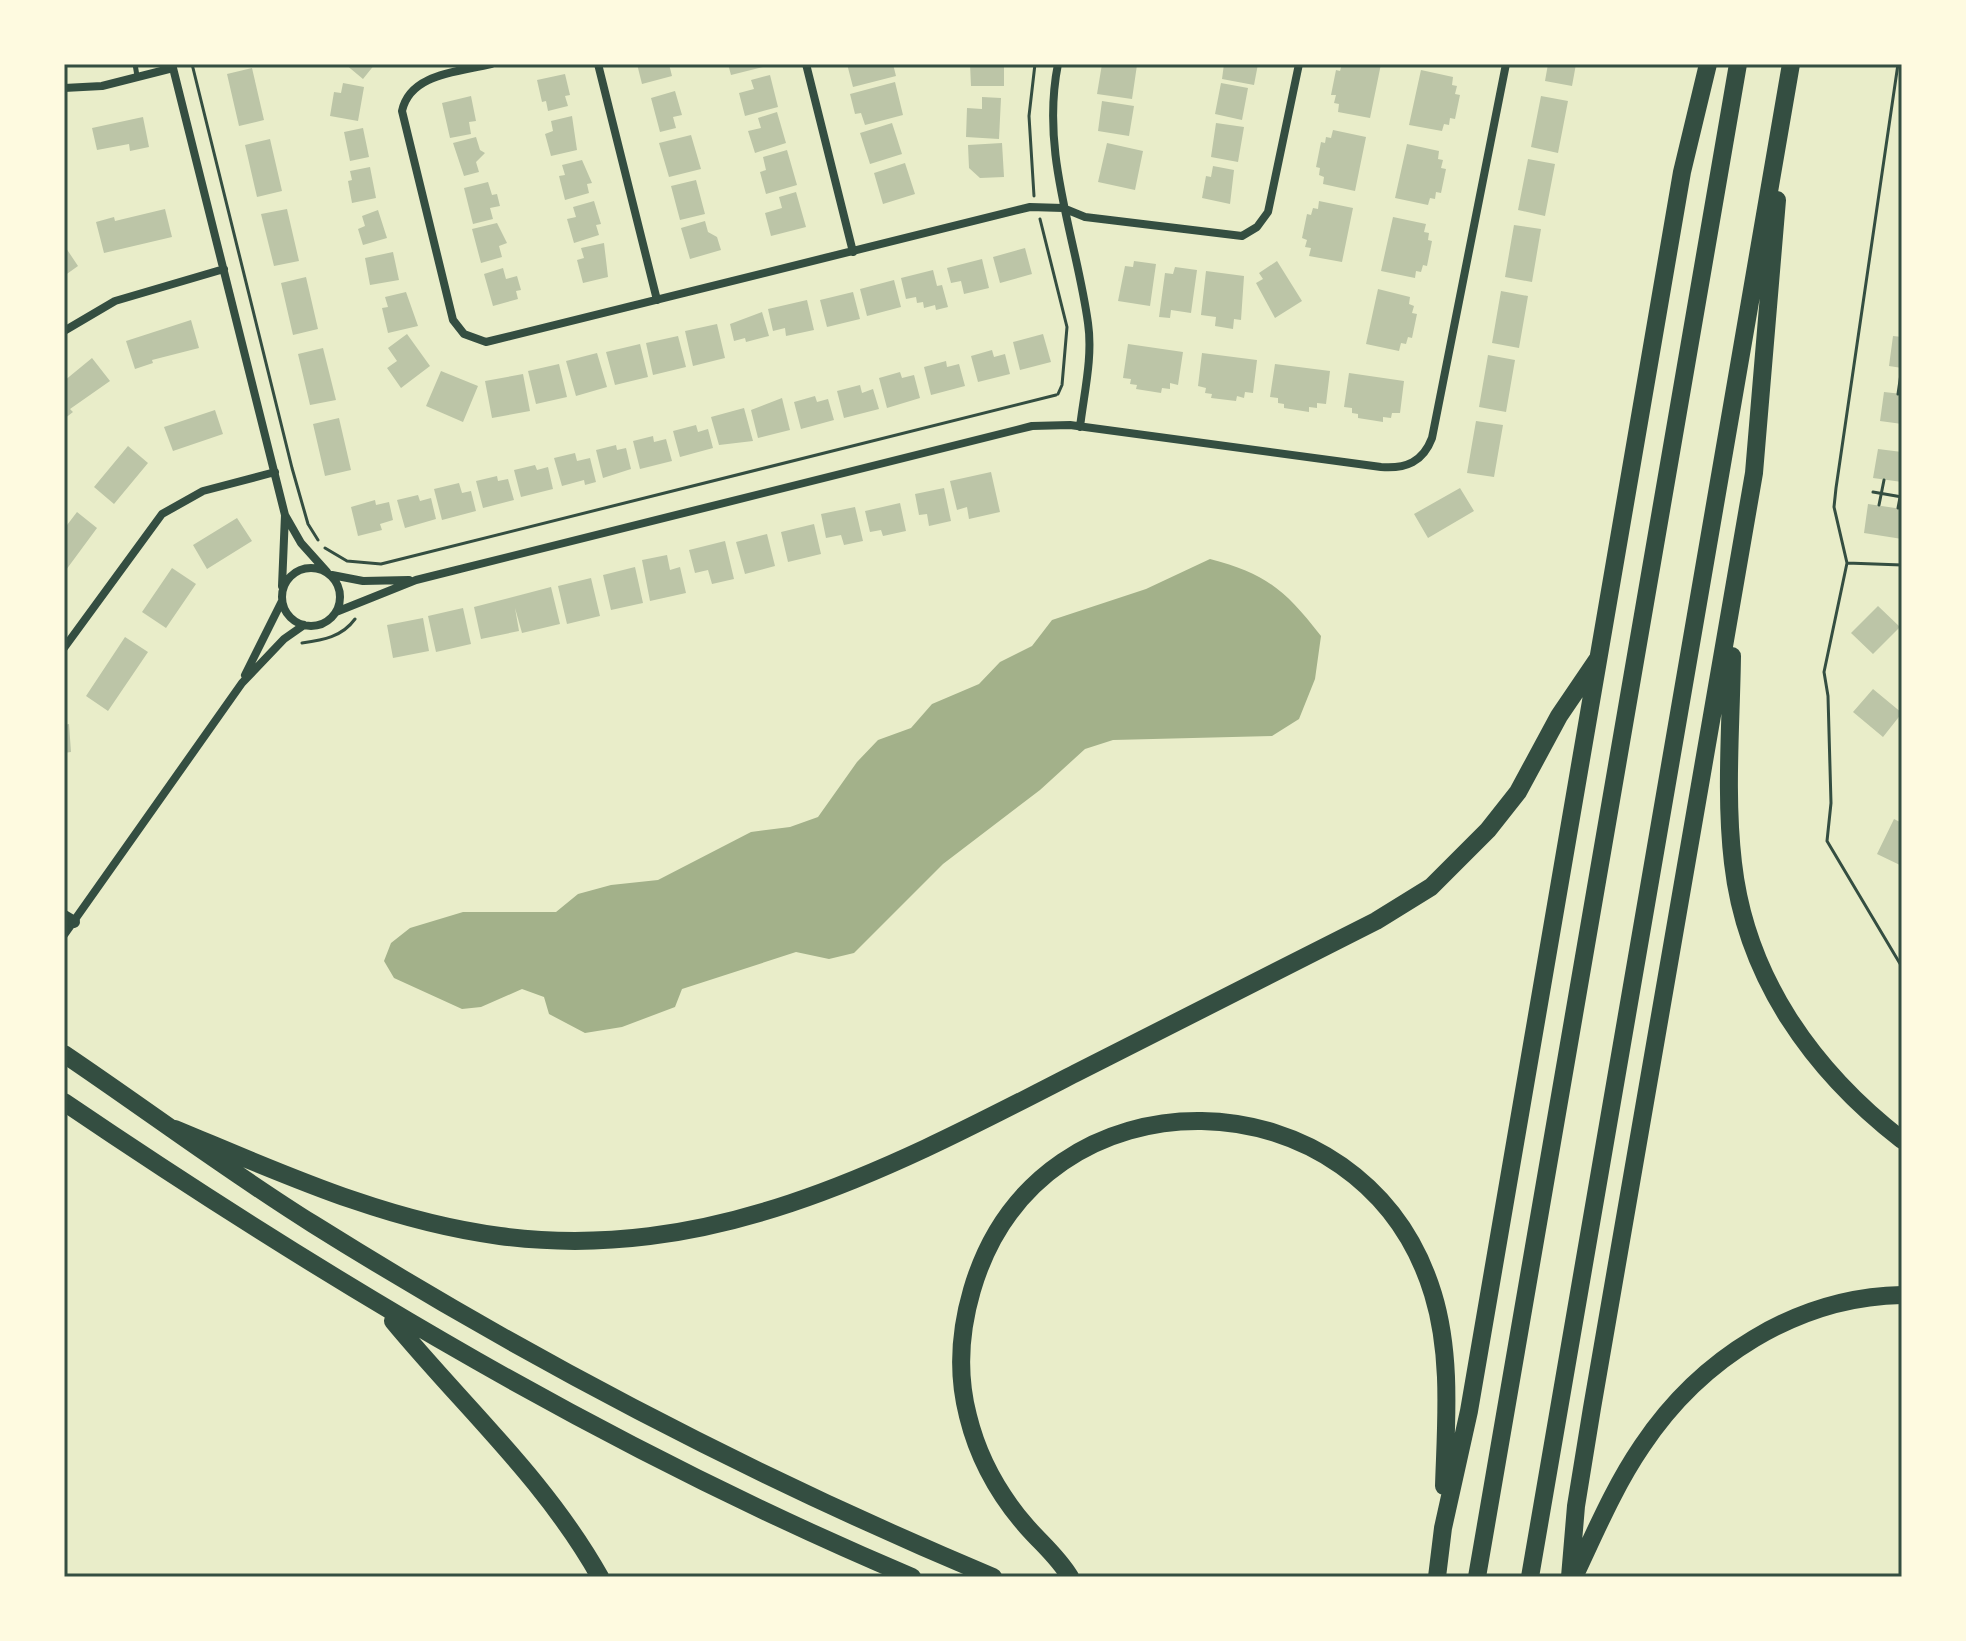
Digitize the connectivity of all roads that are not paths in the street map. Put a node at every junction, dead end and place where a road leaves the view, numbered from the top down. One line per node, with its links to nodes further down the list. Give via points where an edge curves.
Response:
1 (135, 64): 12 (lane)
2 (491, 64): 17 (street, via 418,84 402,111 457,327 472,339 494,341)
3 (598, 64): 17 (street)
4 (806, 64): 15 (street)
5 (1058, 64): 14 (street, via 1053,138)
6 (1299, 64): 14 (street, via 1268,212 1250,233 1235,237 1085,217)
7 (1506, 64): 19 (street, via 1432,438 1417,461 1401,468 1381,467)
8 (1708, 64): 30 (highway, via 1682,172)
9 (1738, 64): 46 (highway)
10 (172, 66): 12 (street); 16 (street)
11 (1789, 73): 25 (highway, via 1754,473); 47 (highway)
12 (137, 77): 13 (street)
13 (64, 88)
14 (1063, 208): 15 (street, via 1030,207); 19 (street, via 1088,324)
15 (853, 252): 17 (street)
16 (224, 269): 18 (street, via 127,297); 20 (street)
17 (657, 300)
18 (64, 331)
19 (1080, 427): 23 (street, via 1019,429)
20 (275, 472): 21 (street); 29 (street, via 203,491 162,514)
21 (285, 515): 22 (street); 24 (street)
22 (329, 574): 23 (street, via 363,581); 24 (street, via 314,567 301,569); 27 (street, via 340,591)
23 (416, 580): 27 (street)
24 (282, 588): 26 (street)
25 (1733, 600): 37 (highway, via 1730,823 1746,925 1773,991 1808,1048 1847,1093); 48 (highway, via 1592,1408 1576,1506)
26 (282, 601): 28 (street, via 287,614); 31 (street)
27 (336, 612): 28 (street, via 325,623)
28 (304, 625): 31 (street)
29 (64, 648)
30 (1597, 660): 36 (highway, via 1505,809 1458,863 1420,895 963,1130 851,1184 790,1206 650,1236 505,1237 356,1203); 40 (highway, via 1469,1411)
31 (242, 683): 32 (street)
32 (69, 919): 33 (street)
33 (64, 935)
34 (64, 1054): 36 (highway)
35 (64, 1102): 39 (highway)
36 (175, 1129): 43 (highway, via 320,1229 565,1372 767,1476)
37 (1902, 1140)
38 (1902, 1295): 48 (highway, via 1843,1302 1795,1318 1739,1348 1698,1379 1638,1452)
39 (384, 1309): 41 (highway, via 452,1393 518,1458); 42 (highway, via 650,1456)
40 (1443, 1528): 44 (highway, via 1446,1406 1441,1330 1427,1275 1398,1221 1355,1174 1295,1138 1226,1120 1175,1121 1104,1139 1043,1180 996,1235 967,1307 961,1377 978,1448 1011,1507); 45 (highway)
41 (600, 1577)
42 (912, 1577)
43 (993, 1577)
44 (1070, 1577)
45 (1437, 1577)
46 (1477, 1577)
47 (1530, 1577)
48 (1572, 1577)

